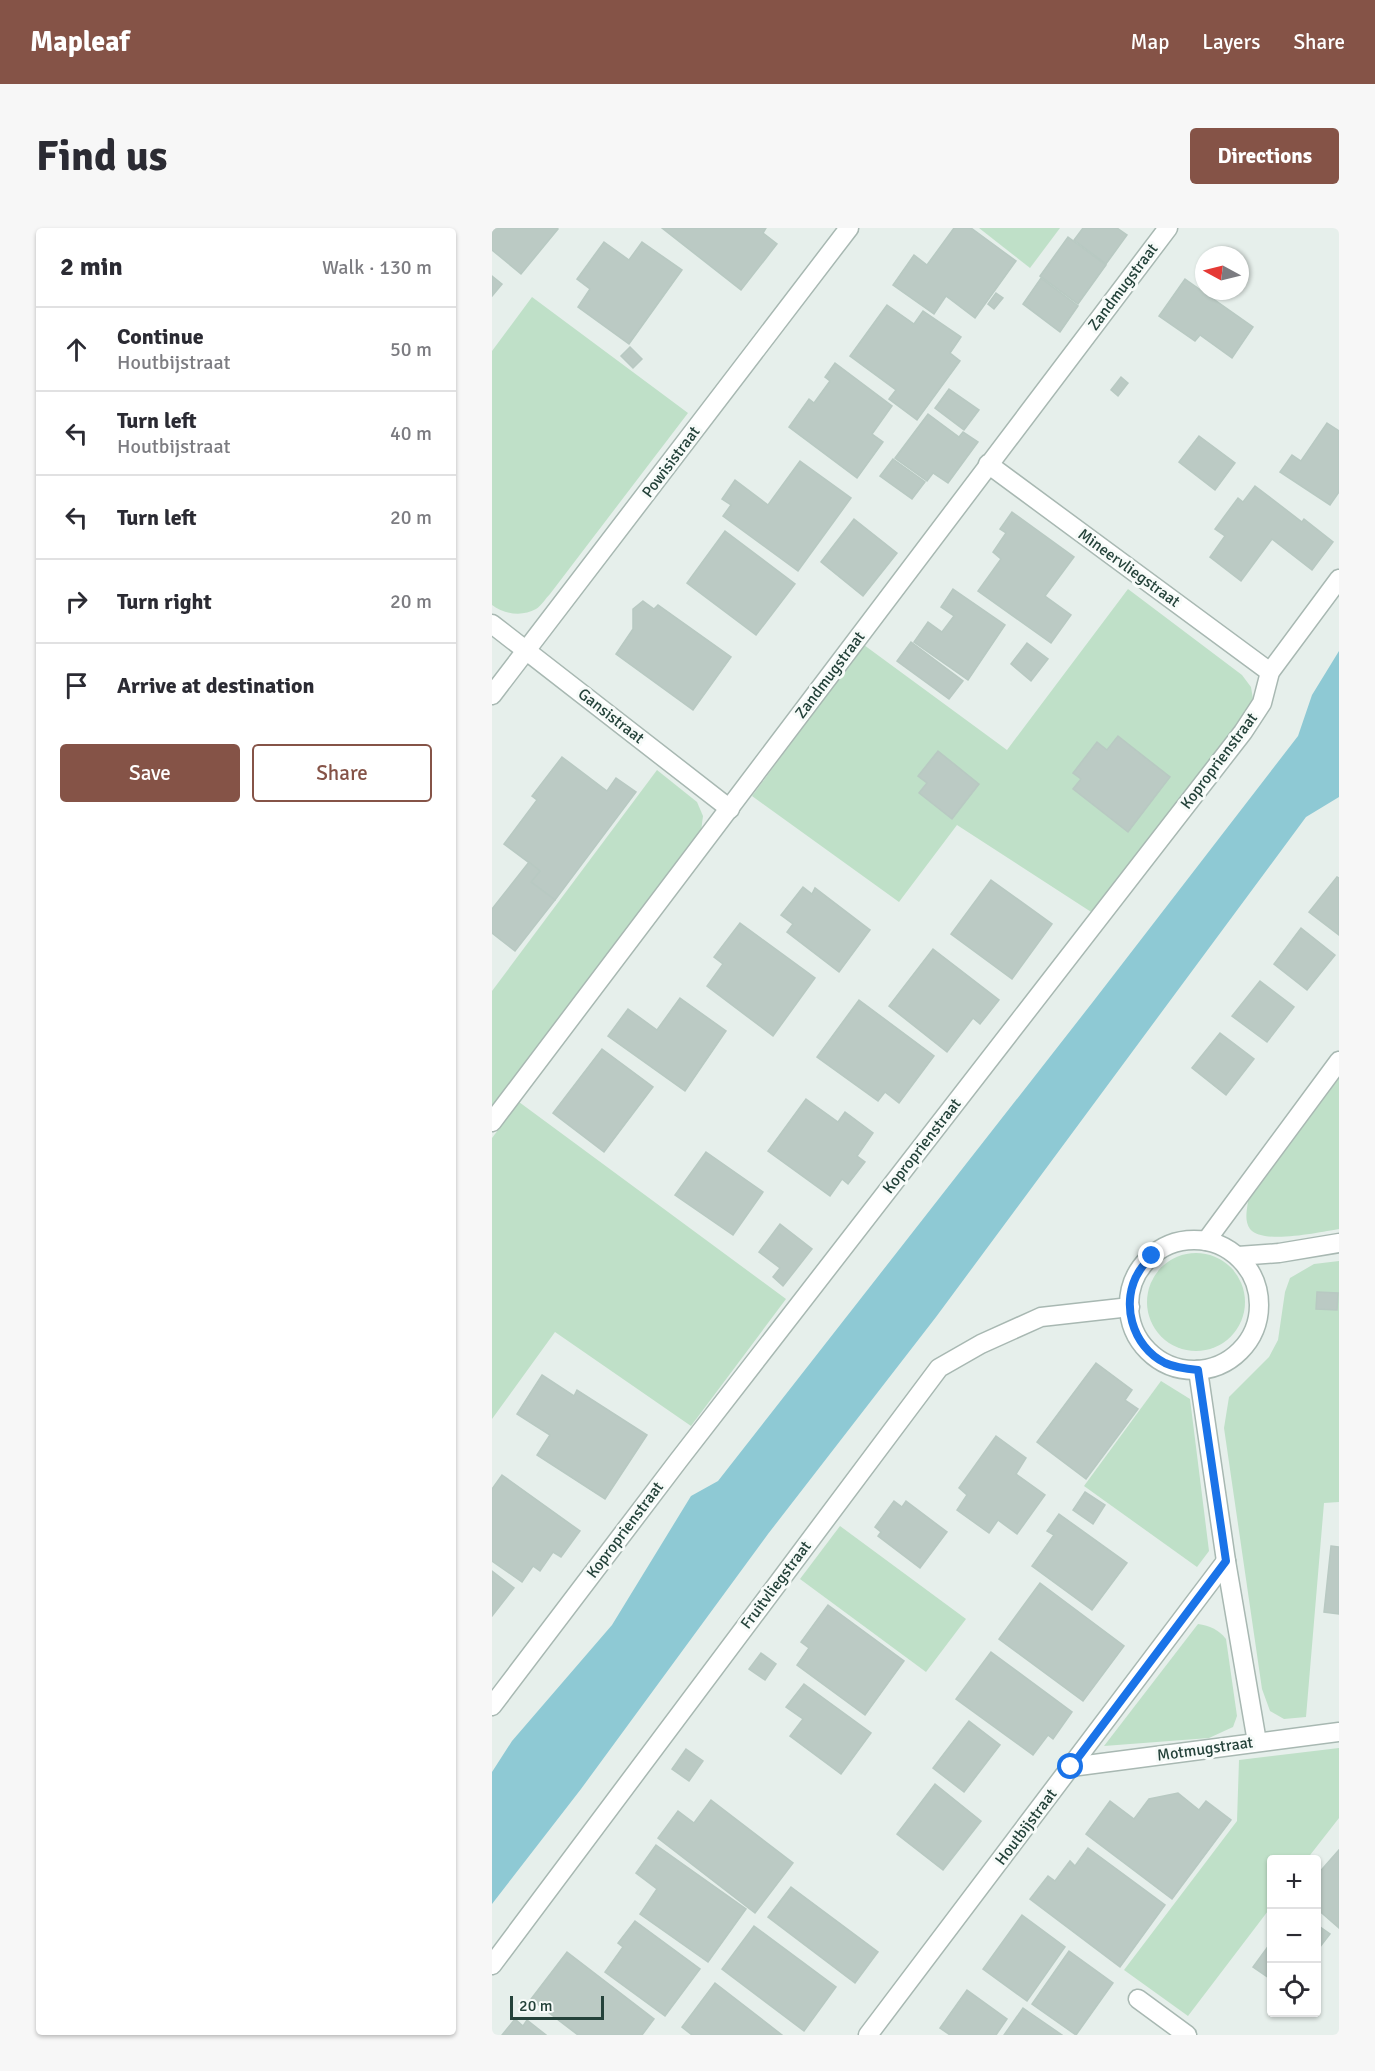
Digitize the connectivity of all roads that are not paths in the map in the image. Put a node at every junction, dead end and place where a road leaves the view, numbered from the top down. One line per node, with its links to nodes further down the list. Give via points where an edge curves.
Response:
1 (849, 228): 6 (street, Powisistraat)
2 (1168, 228): 3 (street, Zandmugstraat)
3 (988, 464): 7 (street, Mineervliegstraat); 9 (street, Zandmugstraat)
4 (1339, 579): 7 (street, Koproprienstraat)
5 (492, 624): 6 (street, Gansistraat)
6 (527, 650): 8 (street, Powisistraat); 9 (street, Gansistraat)
7 (1270, 672): 18 (street, Koproprienstraat, via 1262,703 1243,732)
8 (492, 695)
9 (730, 809): 11 (street, Zandmugstraat)
10 (1339, 1061): 12 (street)
11 (492, 1122)
12 (1206, 1240): 14 (street); 15 (street, via 1169,1245 1152,1256 1132,1288)
13 (1339, 1243): 14 (street)
14 (1238, 1256): 16 (street, via 1251,1273 1258,1294 1258,1316 1251,1337 1238,1354 1219,1366)
15 (1130, 1307): 16 (street, via 1132,1324 1150,1353 1181,1369); 22 (street, Fruitvliegstraat, via 1041,1317 939,1368)
16 (1198, 1370): 17 (street)
17 (1226, 1561): 20 (street); 21 (street, Houtbijstraat)
18 (492, 1706)
19 (1339, 1732): 20 (street, Motmugstraat)
20 (1257, 1742): 21 (street, Motmugstraat)
21 (1071, 1767): 24 (street, Houtbijstraat)
22 (492, 1965)
23 (1138, 1999): 25 (street)
24 (868, 2035)
25 (1187, 2035)

